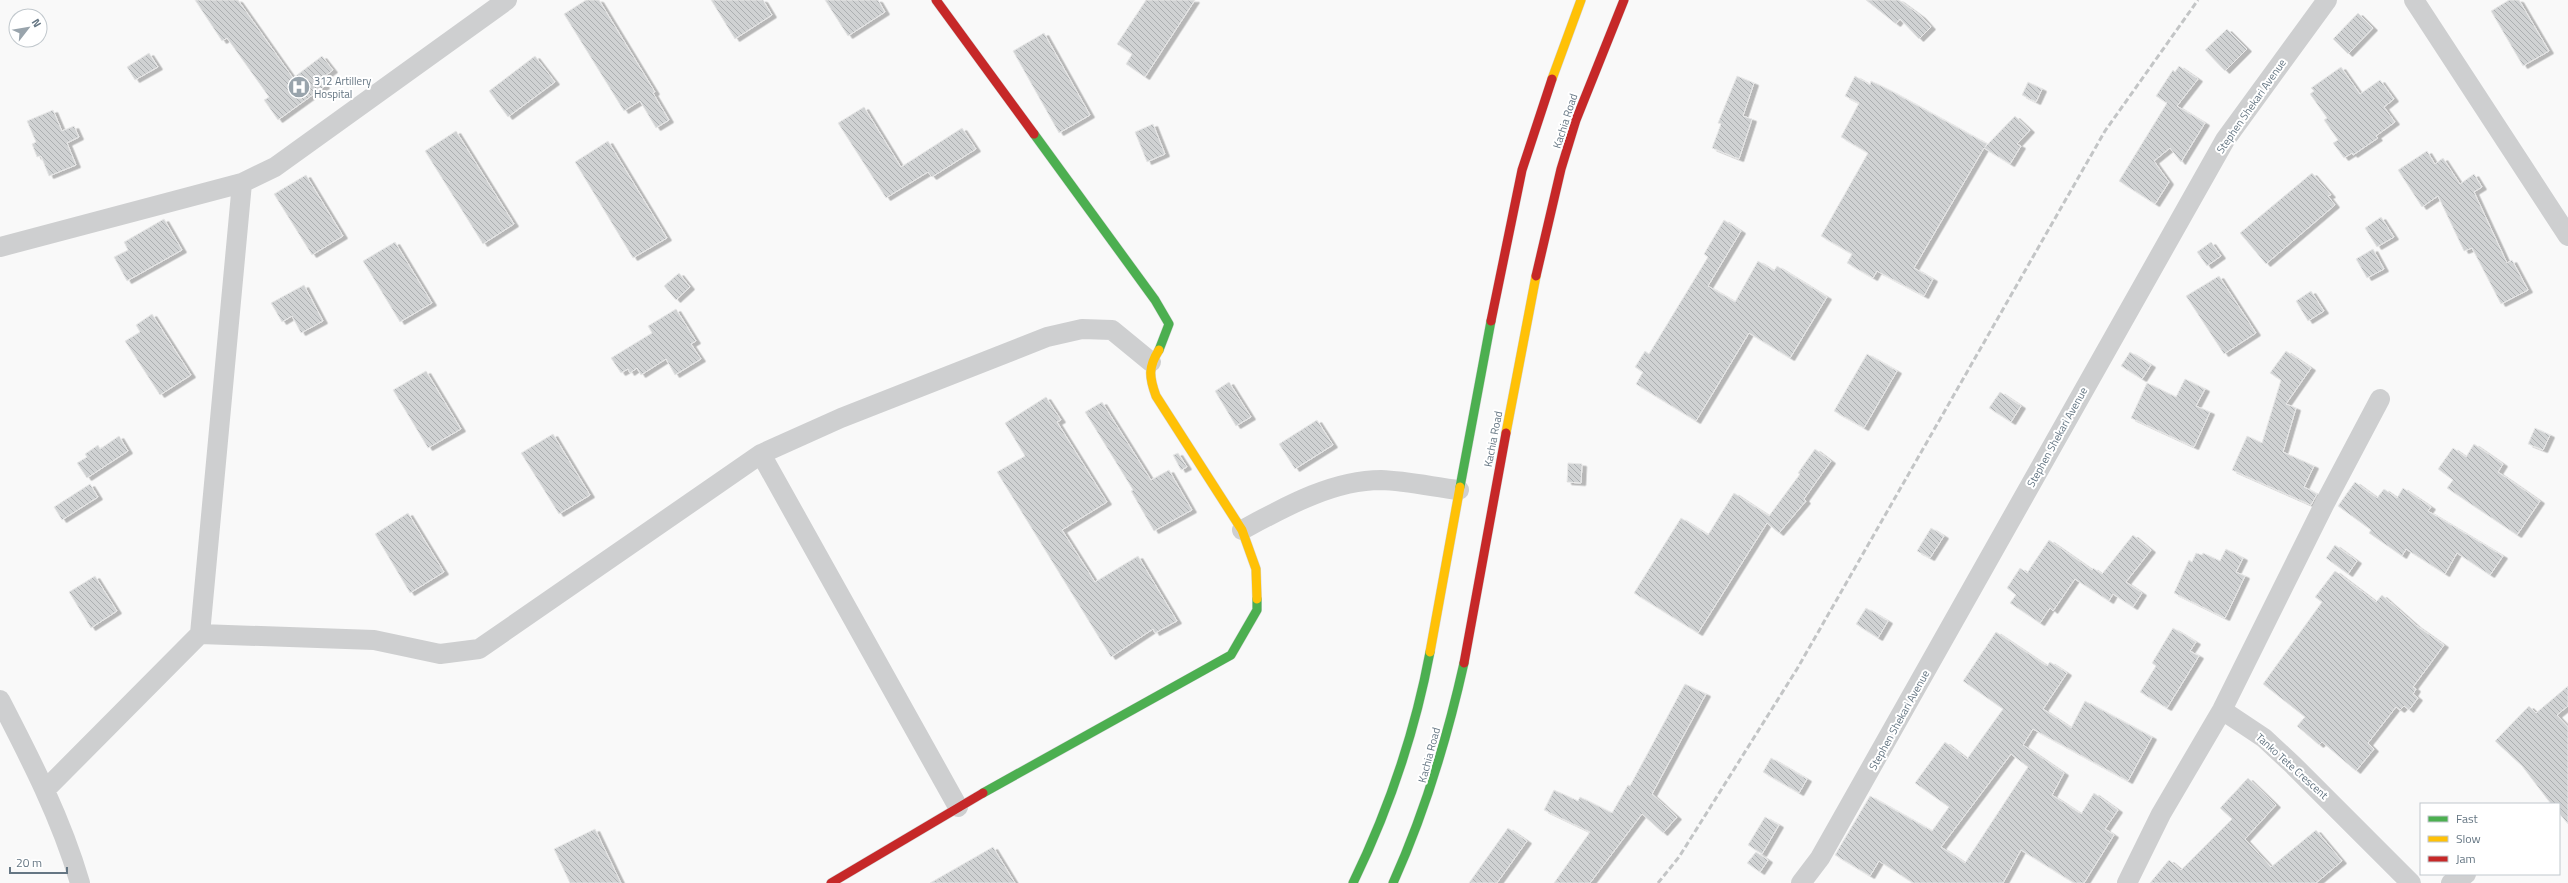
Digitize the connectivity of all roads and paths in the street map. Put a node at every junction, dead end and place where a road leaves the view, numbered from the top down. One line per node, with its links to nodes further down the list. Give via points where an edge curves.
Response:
1 (507, 0): 7 (street, via 275,167)
2 (936, 0): 10 (main road, via 1155,300 1169,324 1163,344)
3 (1581, 0): 13 (main road, via 1522,170 1504,250)
4 (1624, 0): 24 (main road, Kachia Road, via 1577,118 1559,179 1537,271 1461,680 1425,812)
5 (2327, 0): 25 (street, Stephen Shekari Avenue, via 2225,140 1820,858)
6 (2414, 0): 8 (street)
7 (242, 183): 9 (street); 15 (street)
8 (2568, 236)
9 (0, 248)
10 (1151, 362): 12 (street, via 1112,330 1082,329 1047,337 863,409); 14 (main road, via 1149,378 1156,396)
11 (2380, 399): 17 (street, via 2324,503)
12 (761, 454): 15 (street, via 479,649 440,654 374,640); 19 (street)
13 (1459, 490): 14 (street, via 1381,480 1354,482 1291,503); 23 (main road, via 1427,666 1410,735 1375,838)
14 (1242, 530): 19 (main road, via 1256,569 1257,610 1231,655)
15 (200, 634): 18 (street)
16 (0, 700): 18 (street)
17 (2222, 710): 26 (street, via 2161,814); 27 (street, Tanko Tete Crescent, via 2264,738)
18 (46, 789): 21 (street, via 67,840)
19 (958, 807): 22 (main road)
20 (2464, 875): 28 (street)
21 (80, 883)
22 (831, 883)
23 (1353, 883)
24 (1394, 883)
25 (1801, 883)
26 (2127, 883)
27 (2411, 883)
28 (2451, 883)

